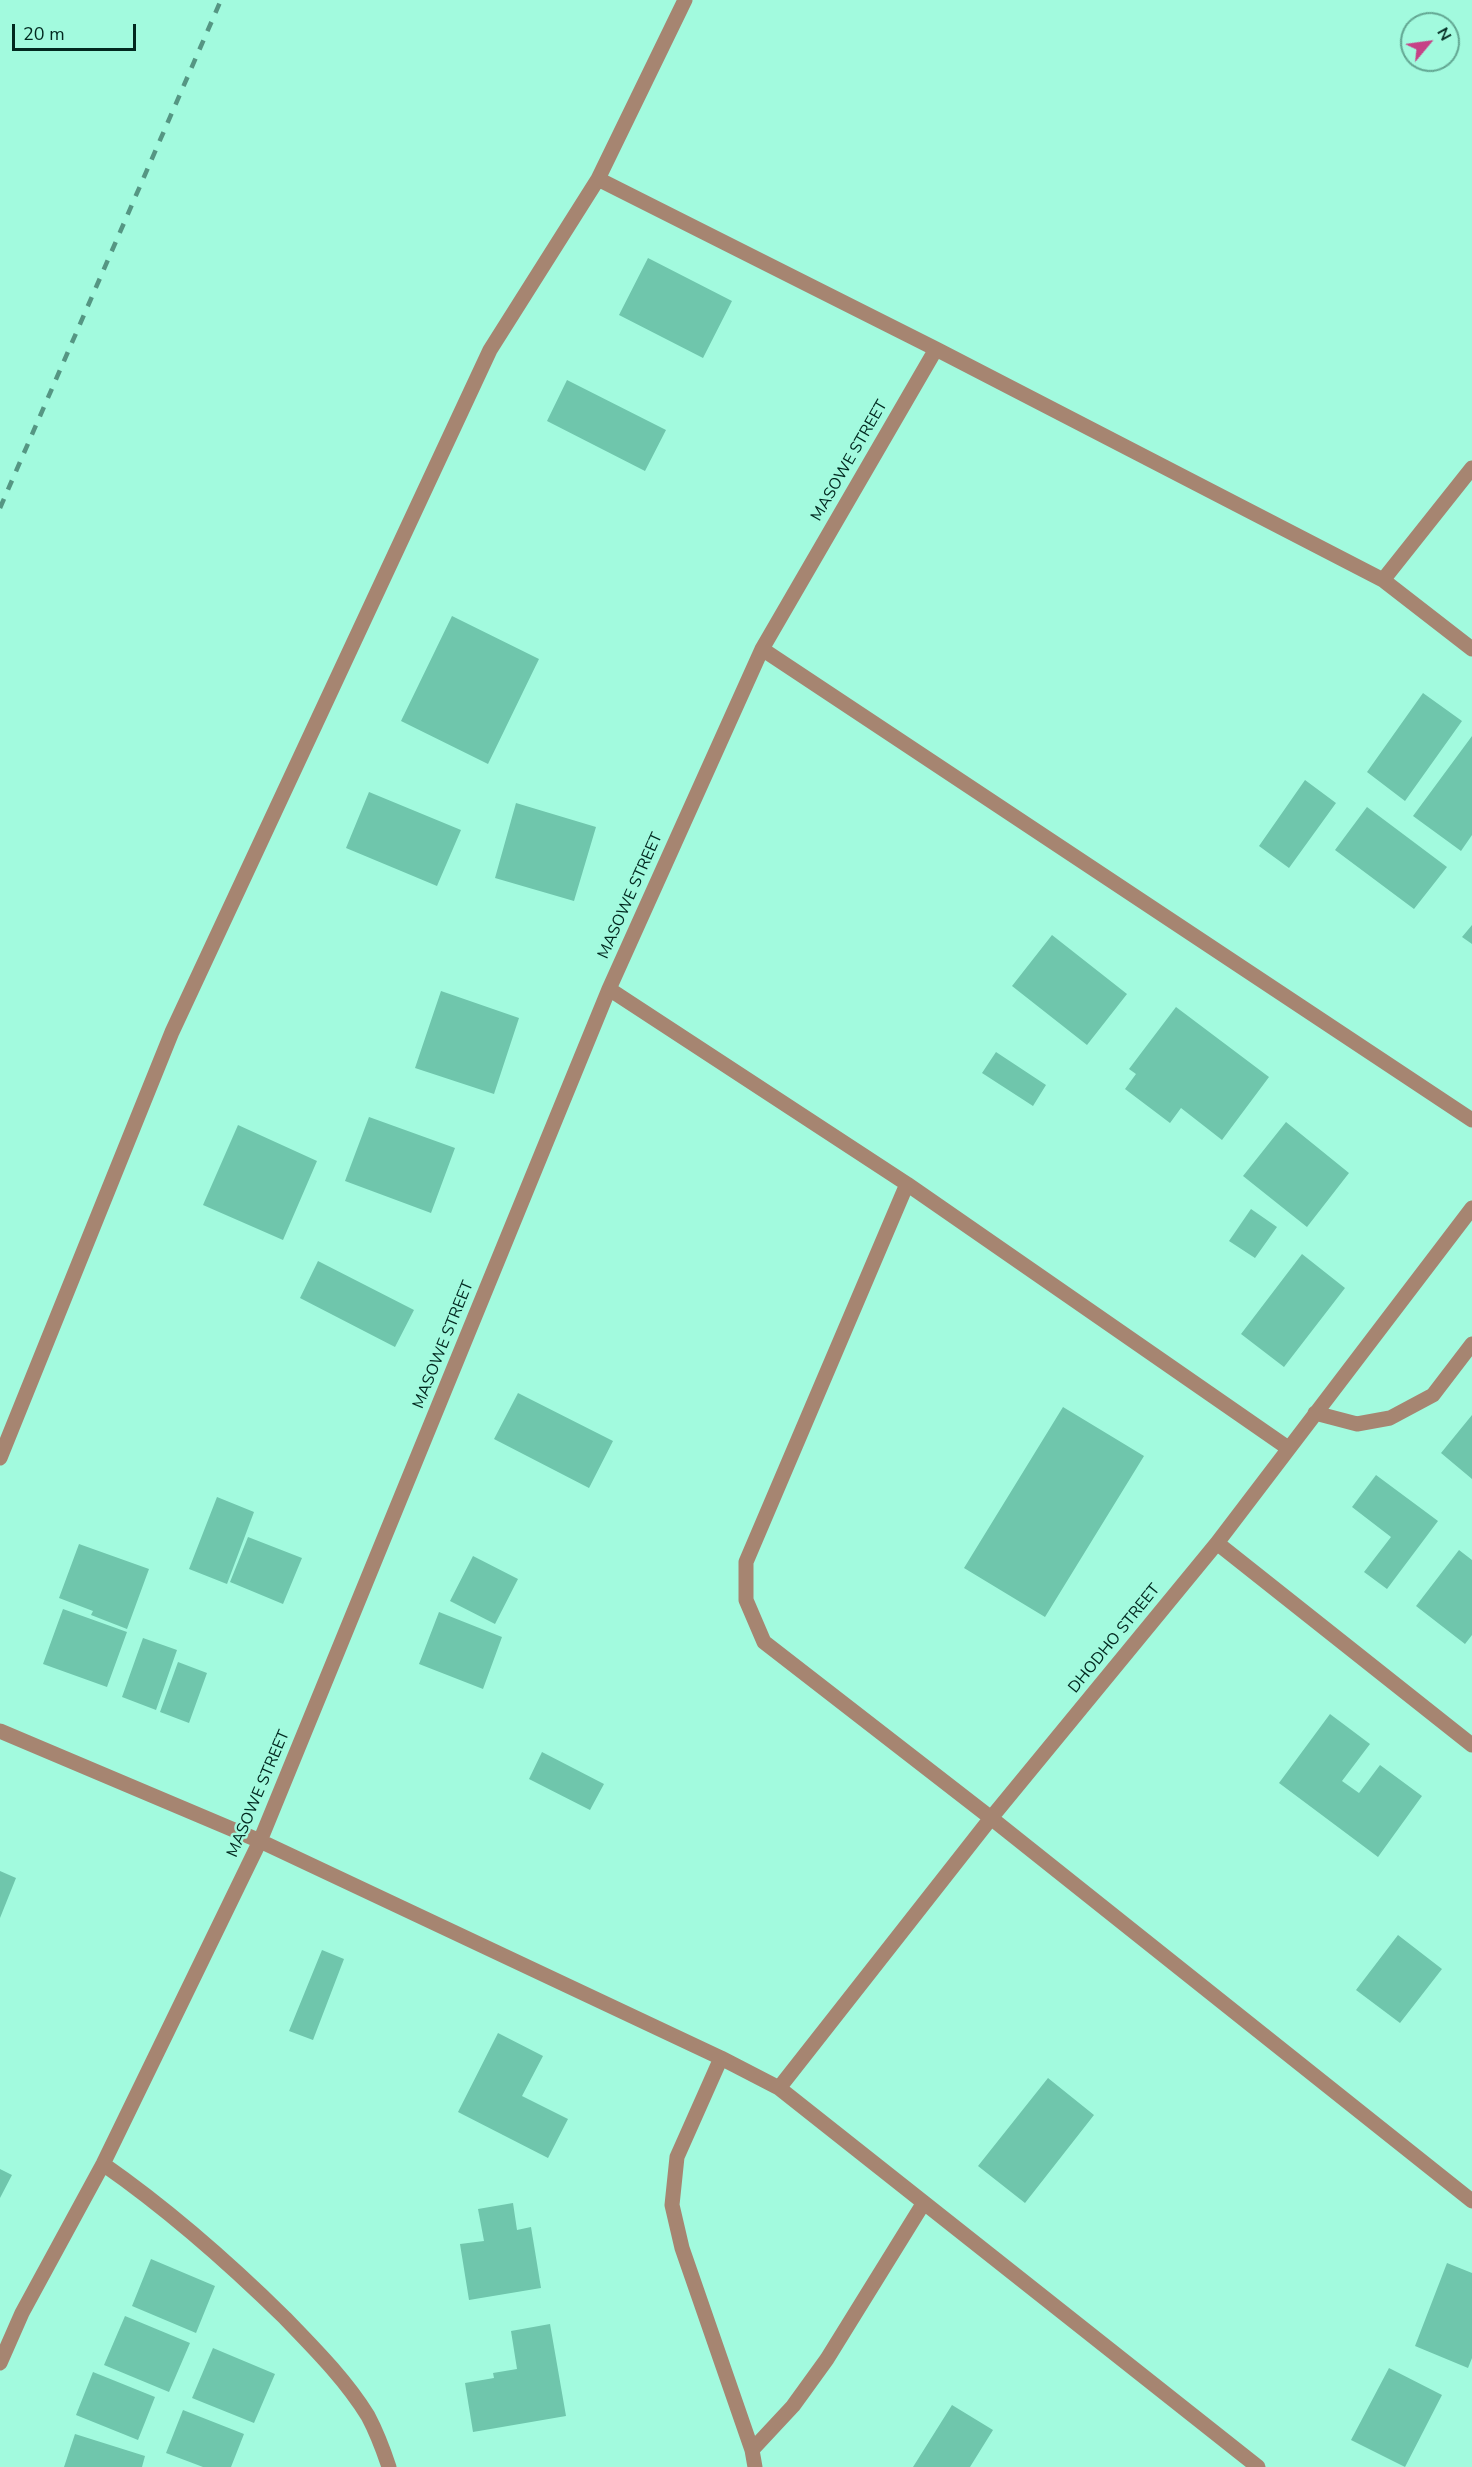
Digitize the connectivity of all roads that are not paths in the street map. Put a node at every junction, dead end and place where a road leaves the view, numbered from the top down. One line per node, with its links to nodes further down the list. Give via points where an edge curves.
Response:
1 (685, 0): 2 (street)
2 (598, 179): 3 (street); 15 (street, via 489,350 172,1032)
3 (936, 349): 5 (street); 6 (street, MASOWE STREET)
4 (1472, 468): 5 (street)
5 (1383, 580): 7 (street)
6 (762, 649): 8 (street, MASOWE STREET); 9 (street)
7 (1472, 649)
8 (609, 989): 10 (street); 20 (street, MASOWE STREET)
9 (1472, 1120)
10 (907, 1184): 14 (street); 19 (street, via 746,1562 747,1600 764,1642)
11 (1472, 1208): 13 (street, DHODHO STREET)
12 (1472, 1344): 13 (street, via 1433,1395 1390,1418 1357,1424)
13 (1315, 1413): 14 (street, DHODHO STREET)
14 (1288, 1448): 16 (street, DHODHO STREET)
15 (0, 1458)
16 (1217, 1543): 18 (street); 19 (street, DHODHO STREET)
17 (0, 1731): 20 (street)
18 (1472, 1745)
19 (991, 1818): 22 (street, DHODHO STREET); 24 (street)
20 (260, 1840): 21 (street); 23 (street, MASOWE STREET)
21 (721, 2058): 22 (street); 27 (street, via 677,2157 672,2205 682,2248)
22 (779, 2088): 25 (street)
23 (103, 2164): 26 (street, MASOWE STREET, via 22,2313); 28 (street, via 153,2199 232,2267 298,2332 337,2374 367,2415)
24 (1472, 2201)
25 (922, 2204): 27 (street, via 827,2359 793,2406); 30 (street)
26 (0, 2363)
27 (752, 2450): 29 (street)
28 (389, 2467)
29 (754, 2467)
30 (1258, 2467)

